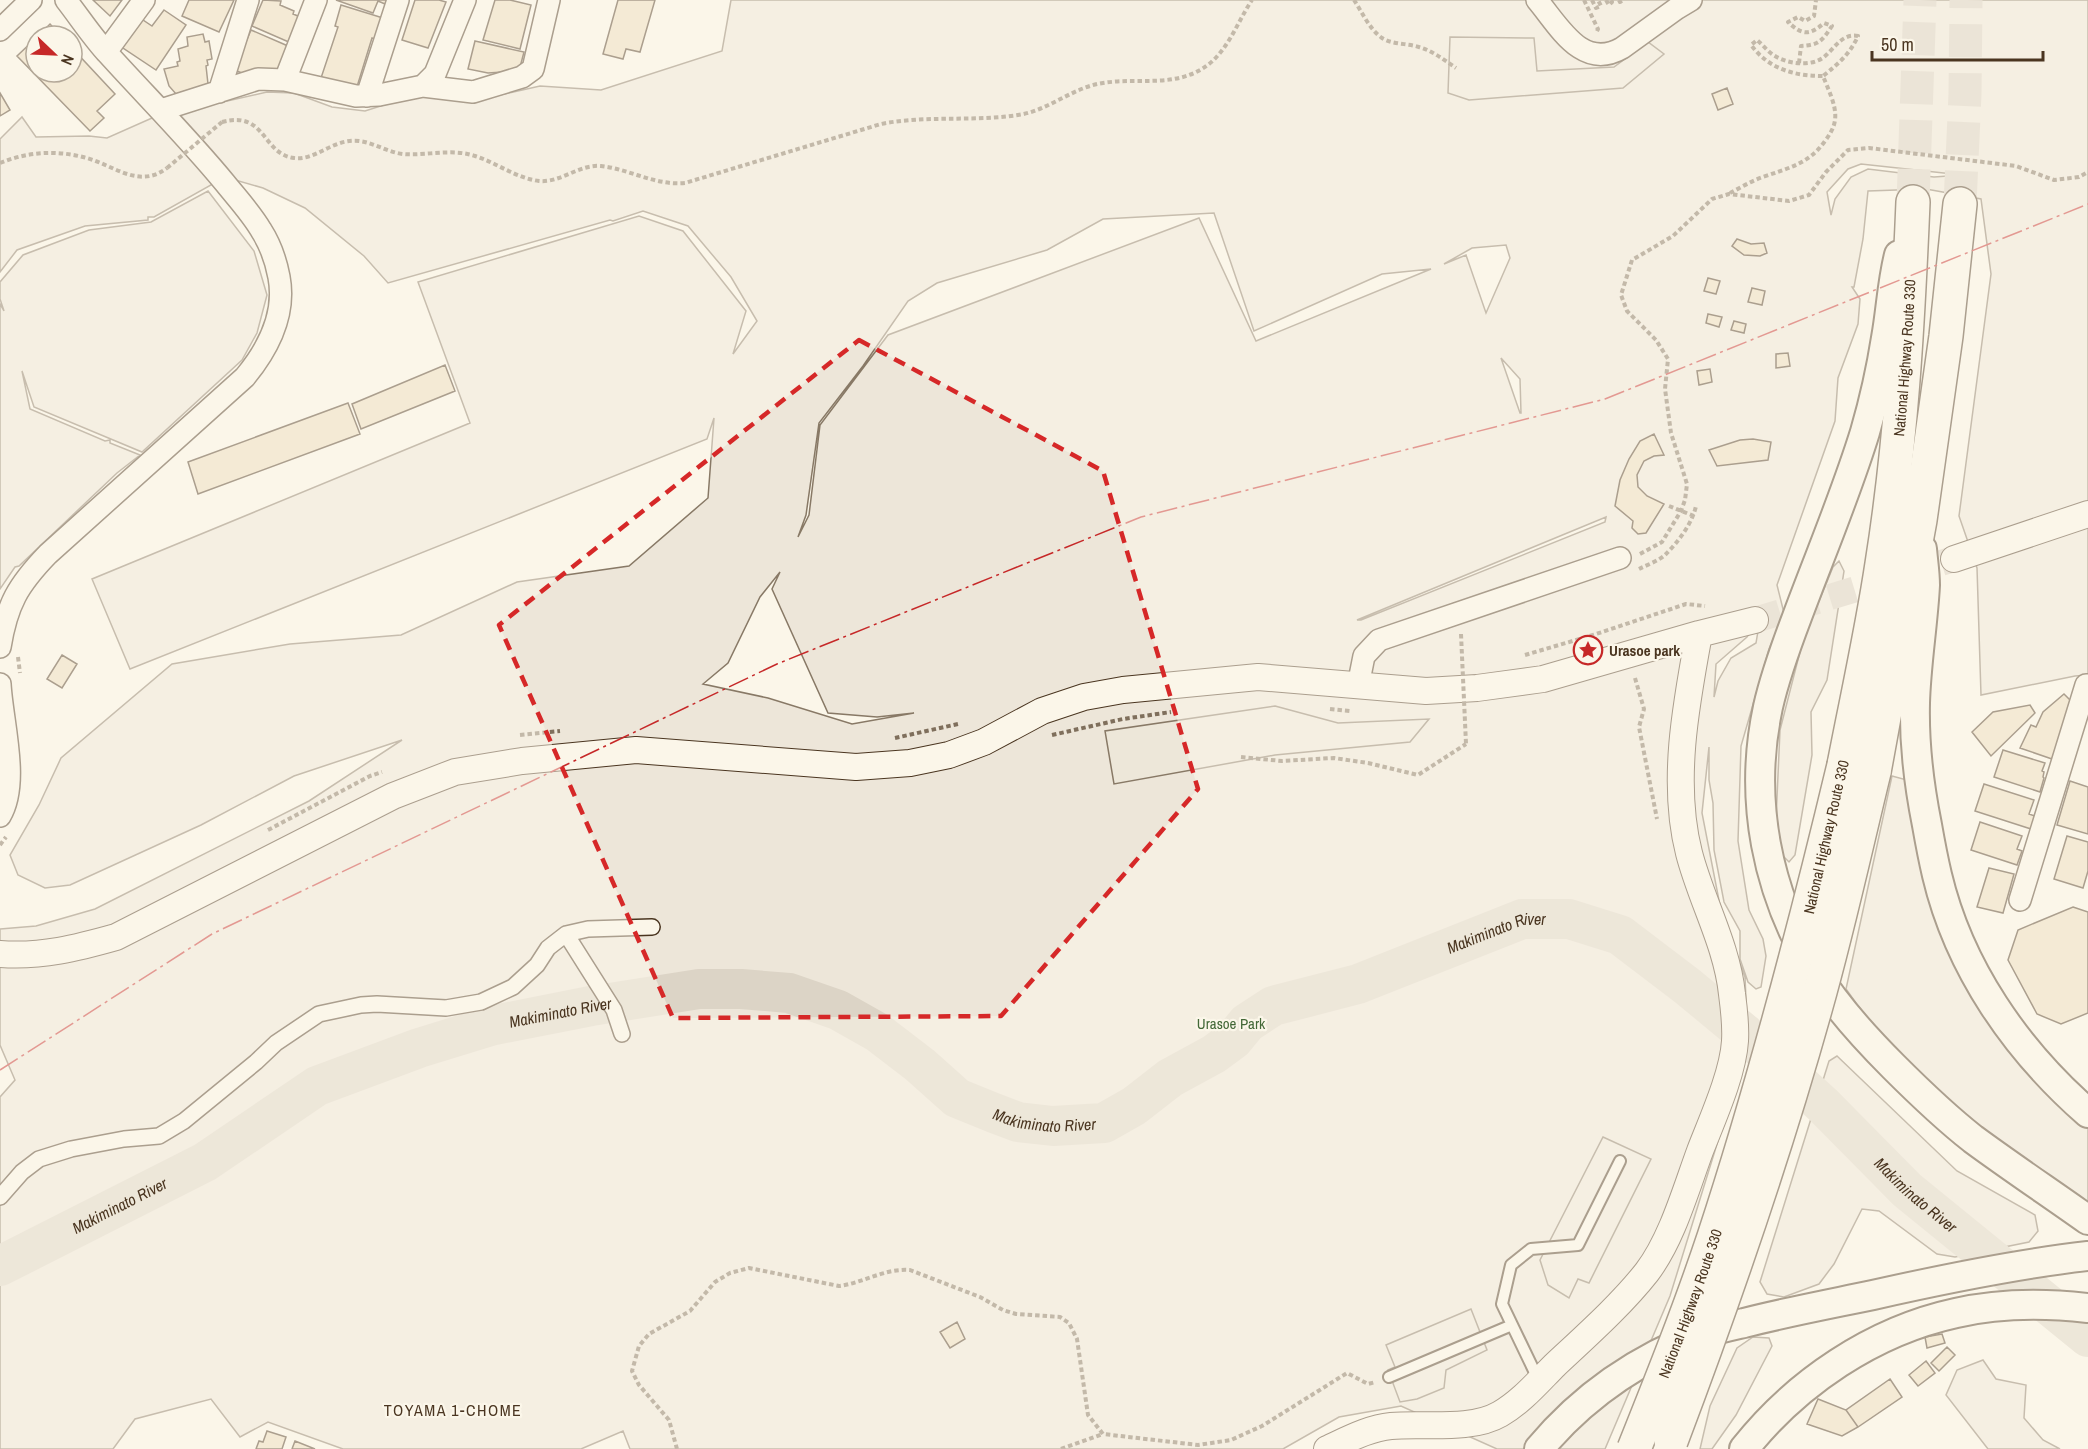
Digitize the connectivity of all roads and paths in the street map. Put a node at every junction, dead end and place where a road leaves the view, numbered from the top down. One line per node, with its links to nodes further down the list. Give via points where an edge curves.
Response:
1 (31, 0): 20 (street)
2 (66, 0): 21 (street)
3 (144, 0): 21 (street)
4 (248, 0): 27 (street)
5 (316, 0): 25 (street)
6 (398, 0): 28 (street)
7 (465, 0): 26 (street, via 435,74)
8 (549, 0): 26 (street, via 533,69 522,77 473,92)
9 (1252, 0): 30 (path, bridge, via 1218,56 1180,79 1100,83 1018,115 890,122 686,183 599,166 541,181 464,153 401,154 358,141 336,143 306,158 290,157 252,124 238,120 222,122 154,176 136,177 83,157 48,153)
10 (1354, 0): 23 (path, via 1382,38 1430,51)
11 (1537, 0): 18 (street, via 1573,42 1585,52 1602,56 1622,48)
12 (1592, 0): 13 (path, via 1596,8 1601,6)
13 (1598, 0)
14 (1606, 0): 15 (path, via 1608,5)
15 (1611, 0)
16 (1618, 0): 17 (path)
17 (1623, 0)
18 (1691, 0)
19 (1816, 0): 22 (path, via 1814,16 1788,22 1803,33 1814,32 1824,23 1832,26 1823,40 1801,46)
20 (0, 30)
21 (106, 52): 29 (street)
22 (1799, 63): 24 (path, via 1822,59 1842,39 1850,34 1858,36 1846,56); 24 (path, via 1776,57 1757,40 1751,45 1759,57 1777,69)
23 (1456, 68)
24 (1823, 76): 32 (path, via 1836,119 1823,144 1802,163 1760,177)
25 (285, 80): 27 (street, via 258,79); 28 (street)
26 (423, 86): 28 (street)
27 (219, 92): 29 (street)
28 (367, 96)
29 (161, 110): 45 (street, via 261,230 279,278 276,322 268,345 245,377 22,582 7,613)
30 (0, 163)
31 (2088, 172): 32 (path, via 2054,180 2016,166 1869,148 1848,150 1809,195 1789,201)
32 (1729, 194): 36 (path, via 1712,199 1673,236 1632,260 1621,295 1627,311 1656,340 1668,359 1665,389 1671,433 1687,484)
33 (1913, 202): 56 (highway, National Highway Route 330, via 1905,361); 67 (main road, via 1895,272 1886,337 1866,428 1768,706 1760,769 1762,831 1774,883 1793,928 1815,972 1855,1025 1914,1088 1965,1132)
34 (1960, 204): 39 (highway, National Highway Route 330)
35 (1670, 506): 36 (path)
36 (1681, 511): 38 (path); 40 (path, via 1662,542 1641,554)
37 (2088, 514): 41 (street)
38 (1694, 516)
39 (1920, 520): 56 (highway, National Highway Route 330); 64 (main road, via 1925,584 1915,703 1916,749 1937,876 1972,970 1997,1011 2045,1071)
40 (1620, 558): 49 (street, via 1379,640 1364,656)
41 (1954, 559)
42 (1755, 620): 44 (street)
43 (1461, 634): 55 (path, bridge, via 1466,744 1418,775 1334,758 1282,761)
44 (1699, 634): 49 (street, via 1543,679); 72 (street, via 1687,698 1681,797 1689,852 1722,948 1732,992 1735,1042 1714,1114 1668,1236 1648,1271)
45 (0, 647)
46 (1634, 673): 58 (path, via 1644,709 1639,727)
47 (0, 684): 57 (street, via 9,779)
48 (2088, 685): 59 (street)
49 (1359, 698): 52 (path); 62 (street, via 1258,677 1084,697 1042,711 984,742 909,763 856,767 636,750 455,772 393,796 116,937 68,951)
50 (1475, 704): 51 (path)
51 (1454, 707)
52 (1327, 709)
53 (1181, 710): 54 (path)
54 (1048, 736)
55 (1241, 757)
56 (1859, 768): 75 (highway, National Highway Route 330, bridge, via 1832,950 1767,1173); 79 (highway, National Highway Route 330, bridge, via 1714,1237)
57 (0, 816)
58 (1658, 826)
59 (2020, 900)
60 (652, 927): 61 (street, via 588,929)
61 (570, 940): 63 (street, via 614,1010); 66 (street, via 548,948 537,965 513,987 481,1002 446,1008 360,1005 320,1014 276,1043 184,1121 159,1136 124,1138 39,1159)
62 (0, 954)
63 (622, 1034)
64 (2088, 1113)
65 (1620, 1161): 70 (lane, via 1578,1245 1531,1249 1511,1265 1502,1304)
66 (0, 1197)
67 (2088, 1220)
68 (2088, 1256): 74 (main road, via 1773,1316 1706,1333 1617,1377)
69 (2088, 1308): 80 (main road, via 2038,1304 1984,1308 1919,1324 1852,1355 1821,1375 1766,1422)
70 (1512, 1325): 71 (lane); 72 (lane)
71 (1389, 1377): 73 (path, via 1368,1384 1347,1373 1262,1426 1231,1440 1198,1445)
72 (1539, 1381): 78 (street, via 1501,1414 1482,1422 1389,1426)
73 (1103, 1434): 76 (path, via 1088,1415 1077,1339 1069,1323 1060,1317 1009,1312 910,1270 897,1269 839,1287 749,1268 730,1272 714,1282 690,1311 649,1334 639,1346 632,1371 669,1420); 77 (path)
74 (1542, 1446)
75 (1669, 1446)
76 (677, 1449)
77 (1061, 1449)
78 (1327, 1449)
79 (1634, 1449)
80 (1744, 1449)

